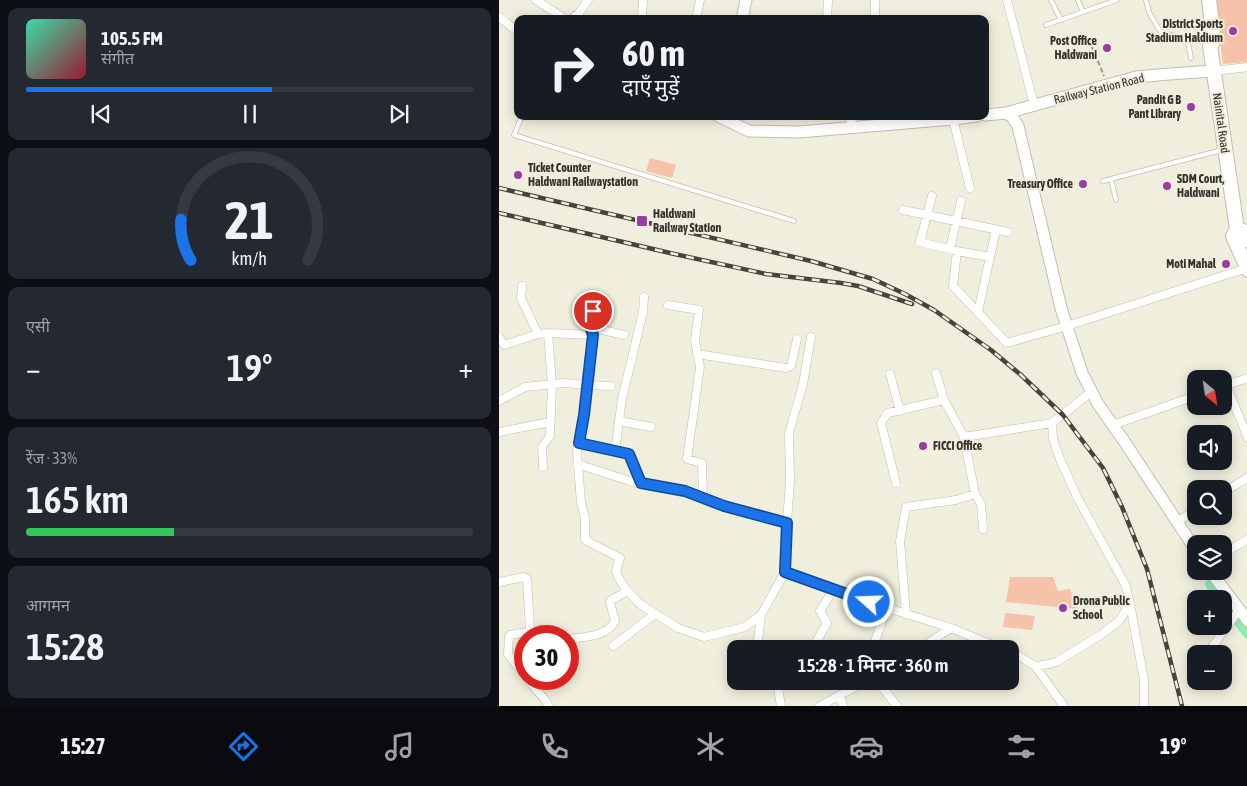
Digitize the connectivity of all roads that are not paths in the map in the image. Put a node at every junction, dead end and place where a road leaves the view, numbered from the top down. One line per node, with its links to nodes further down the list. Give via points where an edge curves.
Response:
1 (536, 0): 17 (street)
2 (578, 0): 18 (street)
3 (588, 0): 19 (street)
4 (643, 0): 20 (street)
5 (700, 0): 21 (street)
6 (746, 0): 22 (street)
7 (828, 0): 23 (street)
8 (875, 0): 24 (street)
9 (1007, 0): 33 (street)
10 (1051, 0): 26 (lane)
11 (1078, 0): 16 (lane)
12 (1117, 0): 16 (lane)
13 (1146, 0): 30 (lane, via 1161,33 1187,38)
14 (1200, 0): 29 (highway, Nainital Road, via 1205,41)
15 (1209, 0): 29 (highway, Nainital Road, via 1214,40)
16 (1083, 12): 26 (lane)
17 (573, 15)
18 (575, 15)
19 (576, 15)
20 (642, 15)
21 (697, 15)
22 (743, 15)
23 (827, 15)
24 (875, 15)
25 (499, 17): 28 (street)
26 (1061, 20): 27 (lane)
27 (1046, 25)
28 (514, 29)
29 (1210, 46): 32 (highway, Nainital Road)
30 (1191, 58)
31 (1247, 67): 32 (street)
32 (1214, 71): 33 (street, Railway Station Road, via 1136,77); 42 (highway, Nainital Road)
33 (1034, 105): 34 (street, Railway Station Road)
34 (1006, 113): 35 (street, Railway Station Road); 65 (street, via 1018,126)
35 (989, 115)
36 (520, 120): 51 (lane, via 514,135)
37 (726, 120): 41 (street, via 749,131 799,132)
38 (916, 120): 40 (street)
39 (953, 120): 45 (street)
40 (878, 121): 41 (street)
41 (852, 122)
42 (1225, 149): 43 (lane); 53 (highway, Nainital Road)
43 (1111, 179): 44 (lane); 47 (lane)
44 (1103, 181)
45 (970, 188)
46 (932, 196): 50 (street)
47 (1116, 200)
48 (961, 202): 52 (street)
49 (903, 210): 50 (street)
50 (928, 214): 52 (street); 57 (street, via 920,242)
51 (794, 221)
52 (957, 221): 54 (street); 57 (street)
53 (1237, 229): 56 (highway, via 1243,231); 59 (highway, Nainital Road, via 1233,236)
54 (996, 230): 55 (street); 58 (street)
55 (1008, 232)
56 (1247, 240)
57 (954, 250): 58 (street); 64 (street, via 953,286)
58 (990, 257): 64 (street)
59 (1247, 269): 65 (street)
60 (522, 286): 68 (street, via 521,298)
61 (597, 295): 66 (street)
62 (644, 298): 88 (street)
63 (668, 305): 74 (street, via 699,310 695,340)
64 (978, 312): 65 (street, via 1007,343)
65 (1067, 326): 82 (street, via 1081,373)
66 (590, 327): 69 (street); 70 (street)
67 (548, 333): 68 (street); 69 (street); 79 (street)
68 (538, 334): 72 (street, via 503,344)
69 (593, 335): 80 (street)
70 (624, 335)
71 (811, 336): 108 (street, via 803,384 789,433)
72 (499, 337)
73 (797, 340): 74 (street, via 791,366 786,368)
74 (697, 354): 105 (street, via 700,367 687,459 702,463)
75 (936, 373): 84 (street)
76 (889, 374): 87 (street)
77 (1247, 378): 78 (street)
78 (1232, 383)
79 (552, 384): 80 (street); 85 (street, via 525,387); 89 (street)
80 (587, 386): 81 (street); 96 (street)
81 (611, 386)
82 (1091, 392): 90 (street); 91 (street)
83 (1187, 399): 91 (street)
84 (944, 400): 87 (street); 94 (street)
85 (499, 401)
86 (1232, 404): 95 (street)
87 (900, 411): 102 (street, via 888,414 881,423)
88 (619, 421): 92 (street); 97 (street)
89 (550, 422): 93 (street); 99 (street, via 549,436 543,447)
90 (1052, 424): 94 (street); 118 (street, via 1060,459 1126,586)
91 (1113, 424): 107 (street)
92 (651, 427)
93 (499, 432)
94 (964, 437): 104 (street)
95 (1247, 438)
96 (579, 443): 97 (street); 98 (street)
97 (615, 451): 101 (street, via 629,454)
98 (577, 464): 101 (street); 117 (street, via 585,540 620,558 616,571)
99 (543, 467)
100 (1247, 477): 103 (street)
101 (641, 483): 105 (street, via 685,491)
102 (895, 483)
103 (1232, 487)
104 (975, 494): 109 (street, via 981,504); 122 (street, via 906,507 900,541)
105 (703, 498): 108 (street)
106 (1187, 515): 107 (street)
107 (1177, 522): 110 (street)
108 (787, 523): 113 (street)
109 (983, 529)
110 (1187, 537)
111 (1247, 539): 112 (street)
112 (1232, 548)
113 (785, 572): 116 (street); 123 (street)
114 (1217, 580): 120 (street)
115 (499, 582): 125 (street, via 527,579)
116 (834, 589): 119 (street); 130 (street, via 820,611 827,623)
117 (628, 591): 121 (street); 128 (street, via 610,602 615,621 613,626 599,634)
118 (1130, 604): 138 (street, via 1119,621 1102,634 1058,661); 150 (street, via 1144,680)
119 (887, 608): 122 (street); 131 (street)
120 (1239, 610): 124 (street); 134 (street)
121 (655, 614): 123 (street, via 704,638 745,626); 135 (street)
122 (906, 614): 126 (street)
123 (761, 616): 129 (street)
124 (1247, 621)
125 (530, 625)
126 (951, 628): 132 (street); 133 (street)
127 (514, 635): 137 (street, via 509,636 508,652)
128 (579, 637)
129 (758, 640)
130 (817, 640)
131 (875, 640)
132 (933, 640)
133 (980, 640)
134 (1214, 645)
135 (613, 646)
136 (1019, 656): 138 (street)
137 (514, 663)
138 (1035, 666): 149 (street)
139 (536, 690): 144 (street)
140 (778, 690): 145 (street)
141 (849, 690): 143 (street)
142 (884, 690): 148 (street)
143 (839, 695): 146 (street); 147 (street)
144 (548, 706)
145 (781, 706)
146 (820, 706)
147 (843, 706)
148 (897, 706)
149 (1064, 706)
150 (1144, 706)

